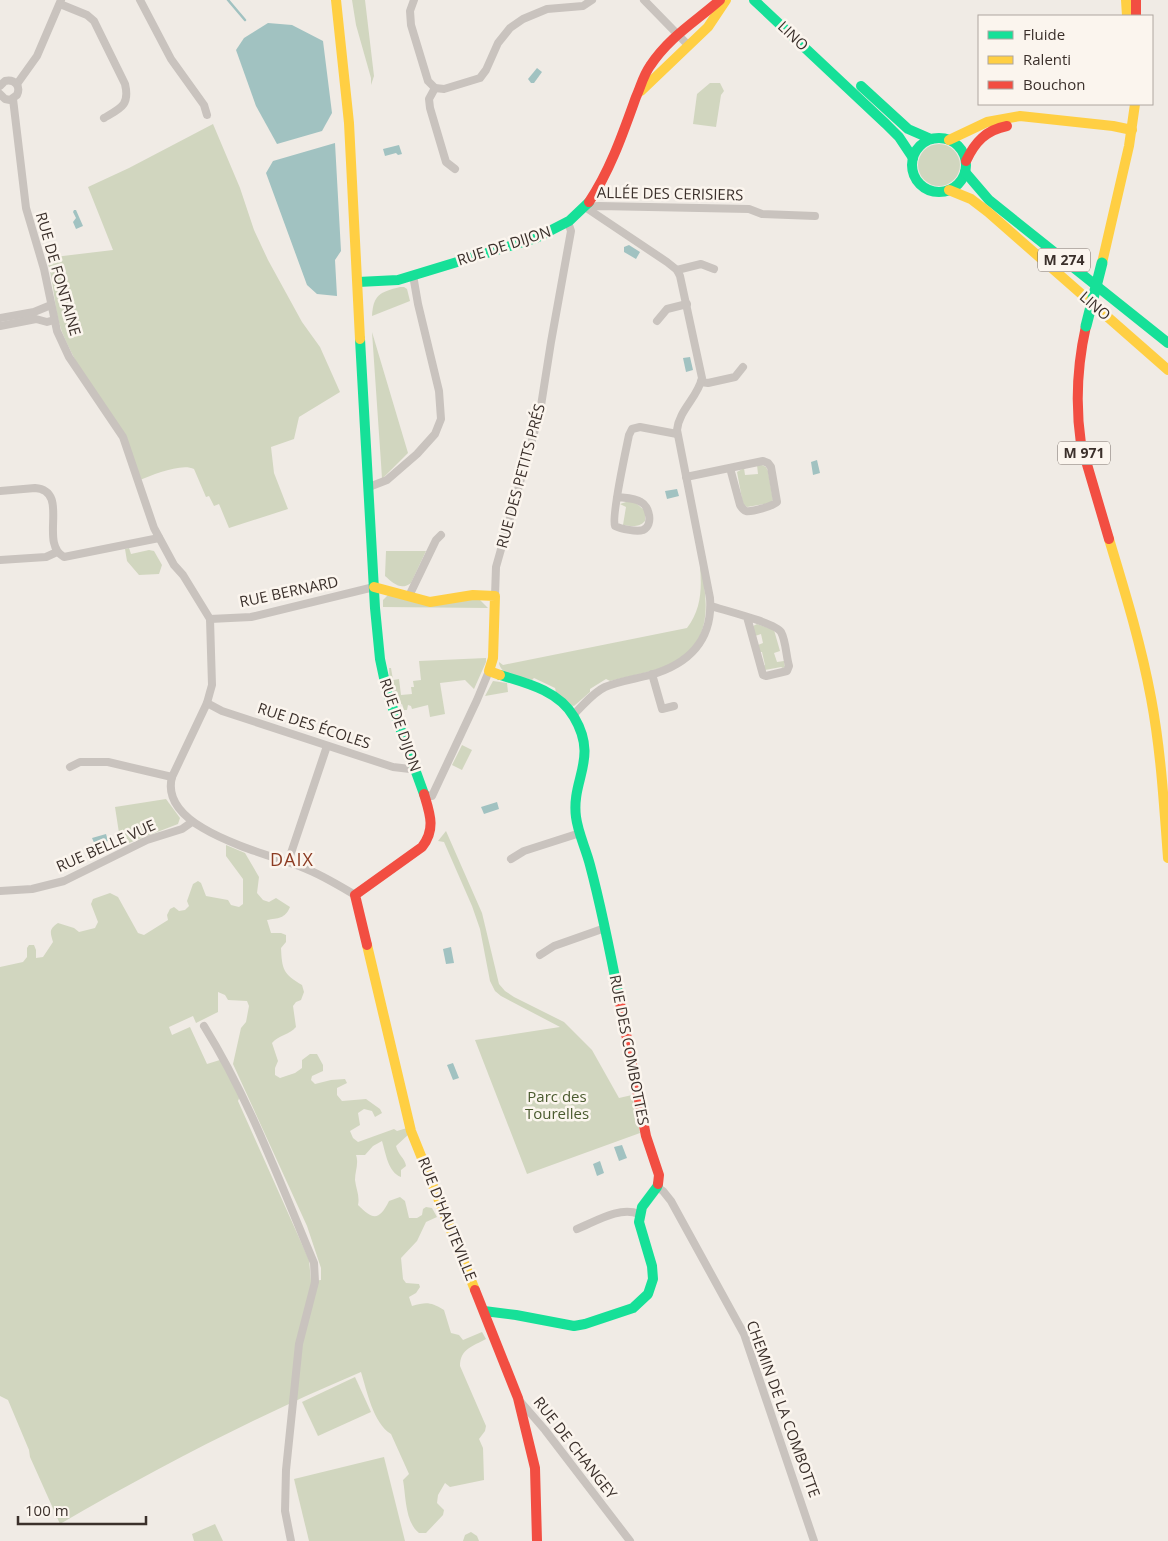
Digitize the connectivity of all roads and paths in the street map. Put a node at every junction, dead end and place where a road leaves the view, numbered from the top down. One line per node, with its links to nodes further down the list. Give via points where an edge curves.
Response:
1 (140, 0): 25 (street, via 171,59 204,105)
2 (336, 0): 40 (main road, via 349,122)
3 (414, 0): 19 (street, via 411,25 428,81)
4 (592, 0): 19 (street, via 579,7 548,9 527,16 504,36 480,78 444,89)
5 (644, 0): 15 (street)
6 (720, 0): 15 (main road, RUE DE DIJON)
7 (726, 0): 16 (main road, RUE DE DIJON, via 716,17)
8 (754, 0): 30 (main road, LINO, via 892,130)
9 (767, 0): 28 (main road, LINO, via 904,126)
10 (1126, 0): 13 (main road)
11 (1136, 0): 14 (main road)
12 (60, 2): 18 (street, via 37,56); 26 (street, via 94,21 125,84 126,101)
13 (1127, 15)
14 (1136, 15)
15 (677, 34): 16 (street); 20 (main road, RUE DE DIJON, via 654,60)
16 (688, 45): 20 (main road, RUE DE DIJON)
17 (0, 84): 18 (street, via 8,80)
18 (17, 84): 22 (street, via 18,93)
19 (435, 88): 32 (street, via 430,108 446,162)
20 (637, 96): 34 (main road, RUE DE DIJON, via 598,188)
21 (1, 97): 22 (street)
22 (13, 99): 42 (street, RUE DE FONTAINE, via 26,208)
23 (1129, 105): 27 (main road, M 971)
24 (1135, 105): 27 (main road, M 971)
25 (207, 115)
26 (104, 118)
27 (1132, 130): 29 (main road, via 1020,116 987,122); 31 (main road, via 1108,134 1004,126 993,129 974,143); 80 (main road, M 971, bridge, via 1086,326 1076,374 1075,402 1081,444 1147,677 1160,750)
28 (931, 139): 29 (main road, LINO); 30 (main road, via 920,146)
29 (949, 140): 31 (main road, LINO, via 959,146)
30 (913, 158): 33 (main road, LINO, via 913,172 920,183 927,189)
31 (965, 166): 33 (main road, via 958,184); 47 (main road, LINO / M 274, via 989,200)
32 (455, 169)
33 (949, 190): 49 (main road, LINO / M 274, via 971,198)
34 (584, 207): 35 (street, ALLÉE DES CERISIERS, via 749,209 762,214); 36 (main road, RUE DE DIJON); 38 (street)
35 (815, 216)
36 (568, 222): 39 (main road, RUE DE DIJON, via 536,238); 63 (street, RUE DES PETITS PRÉS, via 571,232 540,412 496,567)
37 (714, 269): 38 (street, via 701,264)
38 (677, 270): 41 (street)
39 (414, 275): 40 (main road, RUE DE DIJON, via 392,281); 54 (street, via 439,391 441,418 435,434 417,454 388,480)
40 (358, 282): 54 (main road, RUE DE DIJON)
41 (687, 304): 45 (street, via 667,309); 50 (street)
42 (51, 305): 43 (street, via 34,312); 44 (street, RUE DE FONTAINE)
43 (0, 318)
44 (54, 320): 46 (street, via 36,319); 58 (street, RUE DE FONTAINE, via 69,357 123,437)
45 (657, 321)
46 (0, 326)
47 (1168, 343)
48 (743, 367): 50 (street, via 735,377)
49 (1168, 370)
50 (701, 382): 51 (street, via 680,419)
51 (677, 434): 53 (street); 56 (street, via 640,427 632,429)
52 (730, 468): 52 (street, via 763,461 768,463 777,502 749,511 744,509); 53 (street)
53 (686, 478): 64 (street)
54 (369, 487): 61 (main road, RUE DE DIJON)
55 (0, 491): 59 (street, via 35,488 48,493 52,501)
56 (618, 496): 56 (street, via 615,526 644,529 649,521 645,506)
57 (441, 535): 62 (street)
58 (158, 538): 59 (street, via 68,557); 66 (street, RUE DE FONTAINE)
59 (57, 552): 60 (street, via 46,557)
60 (0, 560)
61 (374, 587): 62 (main road); 66 (street, RUE BERNARD, via 251,617); 74 (main road, RUE DE DIJON, via 383,679)
62 (409, 596): 63 (main road, via 430,602 473,595)
63 (495, 596): 67 (main road, RUE DES PETITS PRÉS, via 493,658)
64 (711, 606): 65 (street); 68 (street, via 706,631 695,650 676,665)
65 (747, 617): 65 (street, via 777,627 789,666 787,670 763,675)
66 (210, 619): 69 (street, RUE DE FONTAINE, via 212,685)
67 (489, 671): 71 (main road, RUE DES COMBOTTES, via 538,687 554,696); 76 (street, via 432,796)
68 (652, 674): 70 (street, via 662,709); 71 (street, via 597,691)
69 (207, 703): 72 (street, RUE DES ÉCOLES); 75 (street, RUE DE FONTAINE)
70 (674, 706)
71 (573, 715): 78 (main road, RUE DES COMBOTTES, via 582,732 585,752 576,804)
72 (327, 746): 74 (street, RUE DES ÉCOLES, via 393,767); 81 (street)
73 (70, 767): 75 (street, via 80,762 108,762)
74 (414, 767): 76 (main road, RUE DE DIJON)
75 (172, 777): 77 (street, via 171,796)
76 (424, 794): 83 (main road, RUE DE DIJON, via 432,826 428,841)
77 (192, 822): 81 (street, via 252,850); 82 (street, RUE BELLE VUE, via 64,881)
78 (580, 833): 79 (street); 84 (main road, RUE DES COMBOTTES)
79 (511, 858)
80 (1168, 858)
81 (288, 862): 83 (street, via 319,874)
82 (0, 891)
83 (355, 895): 90 (main road, RUE D'HAUTEVILLE, via 411,1131)
84 (605, 928): 85 (street, via 554,946); 87 (main road, RUE DES COMBOTTES, via 646,1136 658,1171)
85 (540, 955)
86 (204, 1026): 92 (street, via 240,1089 314,1263 315,1282 299,1344 286,1470 285,1511)
87 (657, 1187): 88 (main road); 95 (street, CHEMIN DE LA COMBOTTE, via 671,1201 744,1334)
88 (639, 1214): 89 (street, via 631,1211 616,1213); 90 (main road, via 654,1274 650,1291 638,1305 574,1326)
89 (577, 1229)
90 (484, 1311): 91 (main road, RUE D'HAUTEVILLE)
91 (518, 1398): 93 (main road, RUE D'HAUTEVILLE, via 535,1468); 94 (street, RUE DE CHANGEY)
92 (291, 1541)
93 (537, 1541)
94 (630, 1541)
95 (814, 1541)

